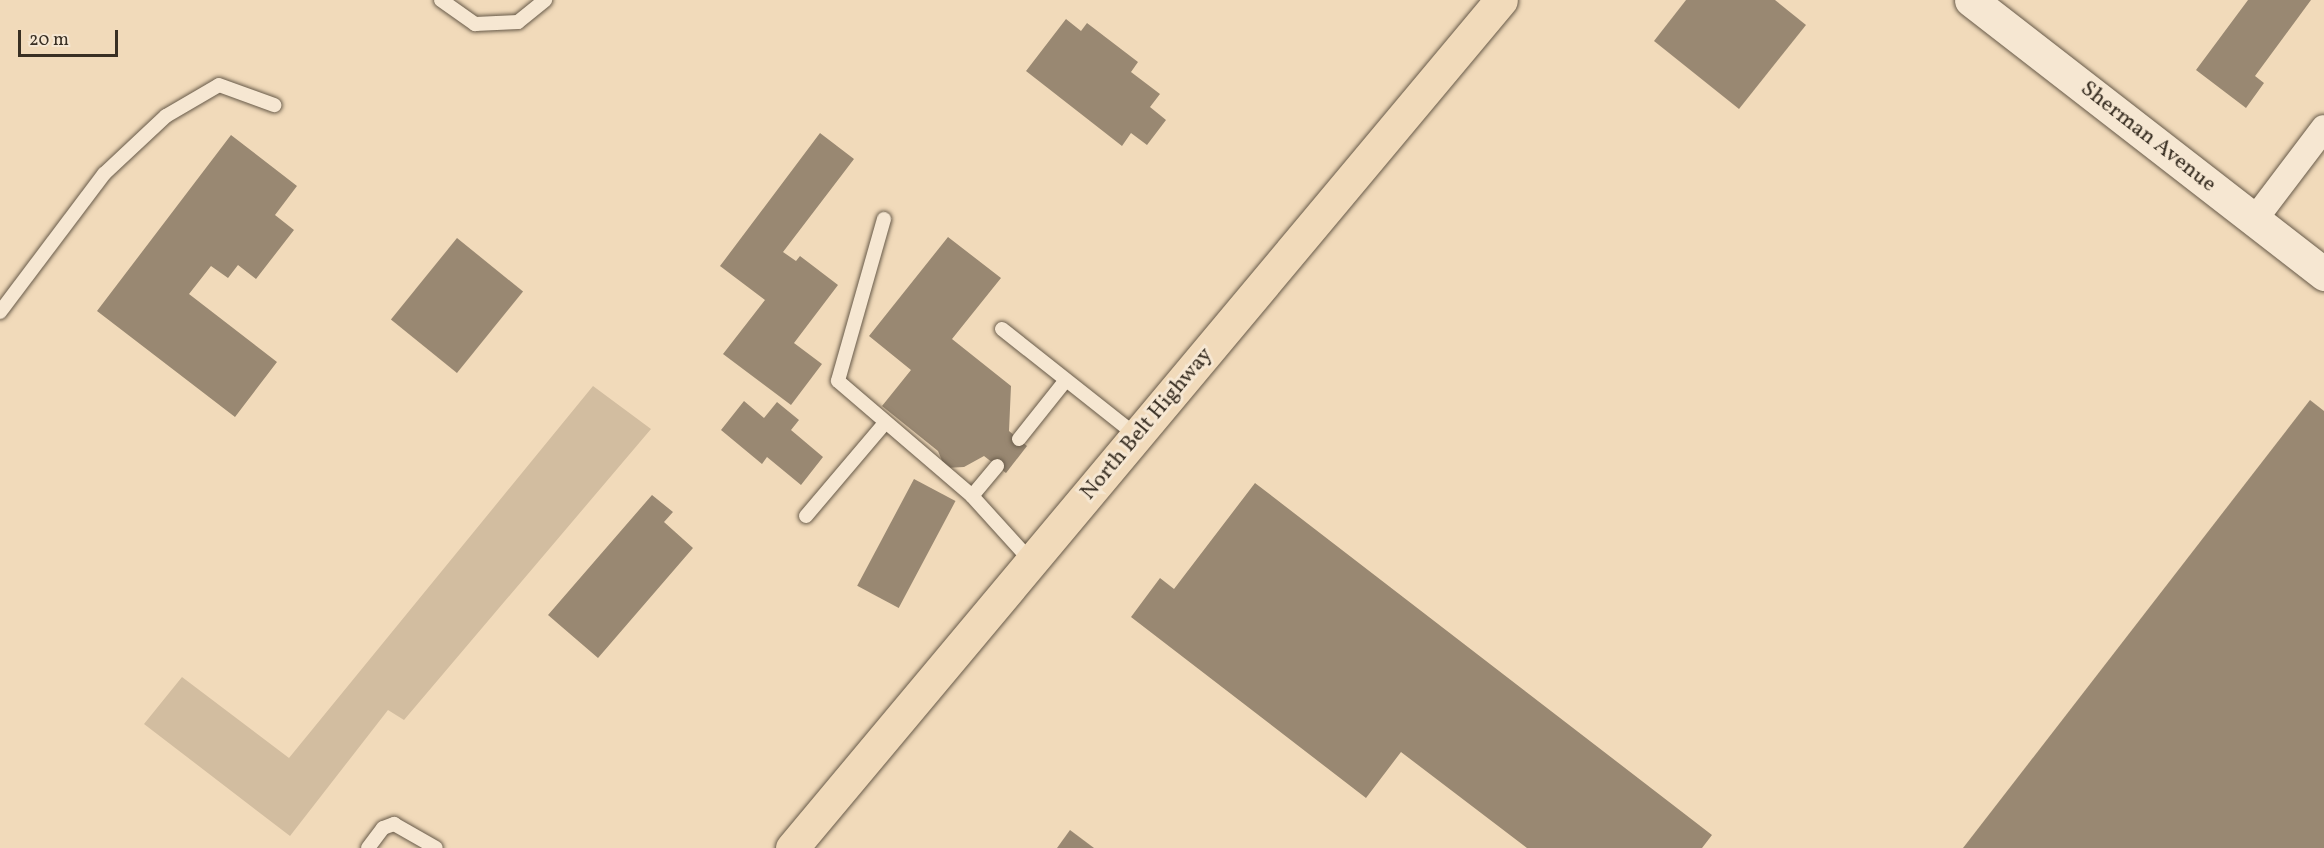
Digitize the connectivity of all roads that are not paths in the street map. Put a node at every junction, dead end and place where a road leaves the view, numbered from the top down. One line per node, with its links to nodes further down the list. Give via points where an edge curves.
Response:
1 (441, 0): 2 (lane, via 475,24 518,22)
2 (545, 0)
3 (1501, 0): 14 (main road, North Belt Highway)
4 (1971, 0): 8 (street, Sherman Avenue)
5 (274, 105): 10 (lane, via 219,85 166,116 104,174)
6 (2324, 129): 8 (street)
7 (884, 219): 13 (lane, via 838,381)
8 (2254, 219): 9 (street, Sherman Avenue)
9 (2324, 274)
10 (0, 312)
11 (1002, 329): 12 (lane)
12 (1066, 380): 14 (lane); 15 (lane)
13 (885, 423): 17 (lane); 18 (lane)
14 (1137, 436): 19 (main road, North Belt Highway)
15 (1019, 439)
16 (997, 466): 17 (lane)
17 (972, 496): 19 (lane)
18 (806, 516)
19 (1031, 562): 22 (main road, North Belt Highway)
20 (368, 848): 21 (lane, via 383,828 393,824)
21 (436, 848)
22 (792, 848)

